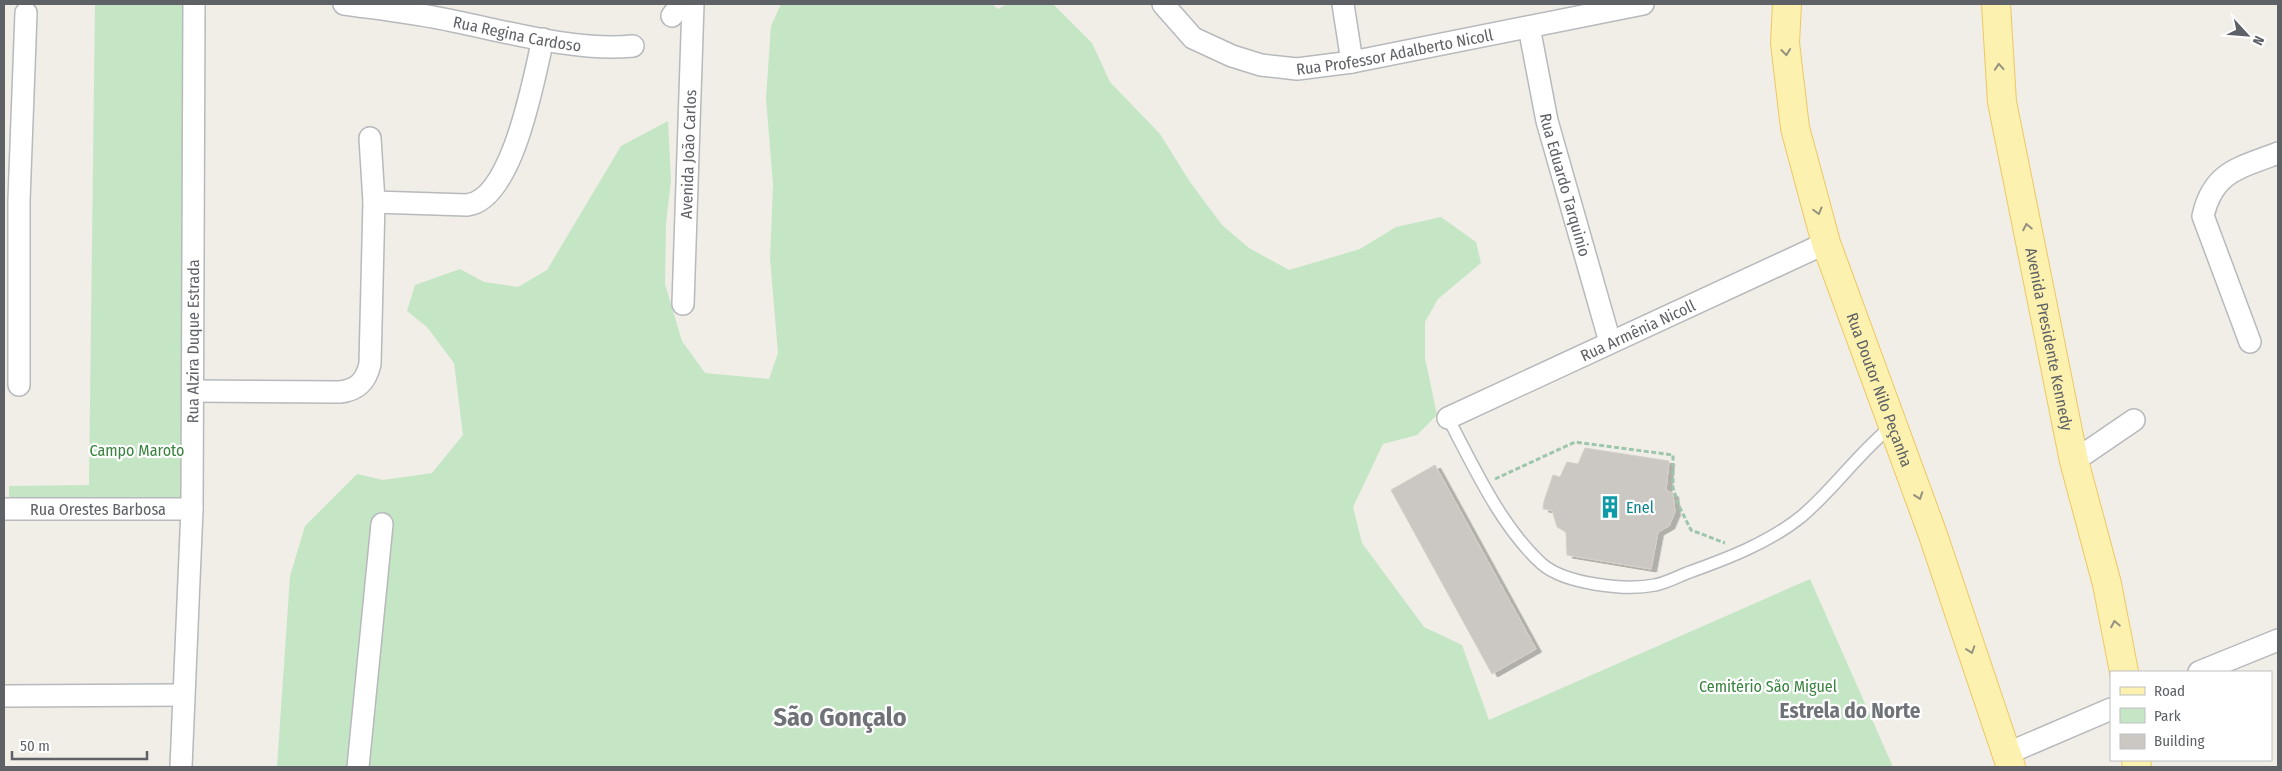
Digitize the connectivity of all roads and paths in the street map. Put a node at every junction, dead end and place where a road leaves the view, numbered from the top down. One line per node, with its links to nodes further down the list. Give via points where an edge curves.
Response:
1 (194, 4): 23 (street, Rua Alzira Duque Estrada)
2 (344, 4): 11 (street, Rua Regina Cardoso)
3 (693, 4): 19 (street, Avenida João Carlos)
4 (1163, 4): 13 (street, Rua Professor Adalberto Nicoll, via 1192,38 1261,65 1297,70)
5 (1343, 4): 13 (street)
6 (1643, 4): 10 (street, Rua Professor Adalberto Nicoll)
7 (1787, 4): 18 (main road, Rua Doutor Nilo Peçanha, one-way to 18, via 1785,43 1795,128)
8 (1996, 4): 27 (main road, Avenida Presidente Kennedy, one-way to 8, via 2002,102)
9 (26, 13): 16 (street)
10 (1530, 26): 13 (street, Rua Professor Adalberto Nicoll); 20 (street, Rua Eduardo Tarquinio, via 1547,121)
11 (543, 39): 12 (street, Rua Regina Cardoso); 17 (street, via 514,152 486,196 467,205)
12 (633, 46)
13 (1352, 62)
14 (370, 138): 17 (street)
15 (2278, 153): 21 (street, via 2238,168 2218,181 2207,199 2203,216)
16 (12, 200): 22 (street)
17 (374, 202): 23 (street, via 370,364 359,387 340,392)
18 (1826, 243): 20 (street, Rua Armênia Nicoll); 26 (main road, Rua Doutor Nilo Peçanha)
19 (683, 304)
20 (1610, 342): 24 (street, Rua Armênia Nicoll)
21 (2250, 342)
22 (19, 385)
23 (193, 391): 29 (street, Rua Alzira Duque Estrada)
24 (1448, 418): 28 (lane)
25 (2134, 420): 27 (street)
26 (1893, 424): 32 (lane, via 1800,517); 39 (main road, Rua Doutor Nilo Peçanha, one-way to 39)
27 (2074, 461): 34 (main road, Avenida Presidente Kennedy, one-way to 27, via 2107,584)
28 (1484, 485): 32 (lane, via 1521,540 1544,565 1574,579 1613,588 1655,585); 32 (path, via 1575,442 1673,456 1673,488 1692,530)
29 (192, 509): 30 (street, Rua Orestes Barbosa); 36 (street, Rua Alzira Duque Estrada)
30 (4, 510)
31 (382, 524): 41 (street)
32 (1743, 550)
33 (2278, 640): 35 (street)
34 (2124, 671)
35 (2201, 671)
36 (183, 695): 37 (street); 40 (street, Rua Alzira Duque Estrada)
37 (4, 696)
38 (2110, 709): 39 (street)
39 (2009, 761)
40 (182, 767)
41 (358, 767)

